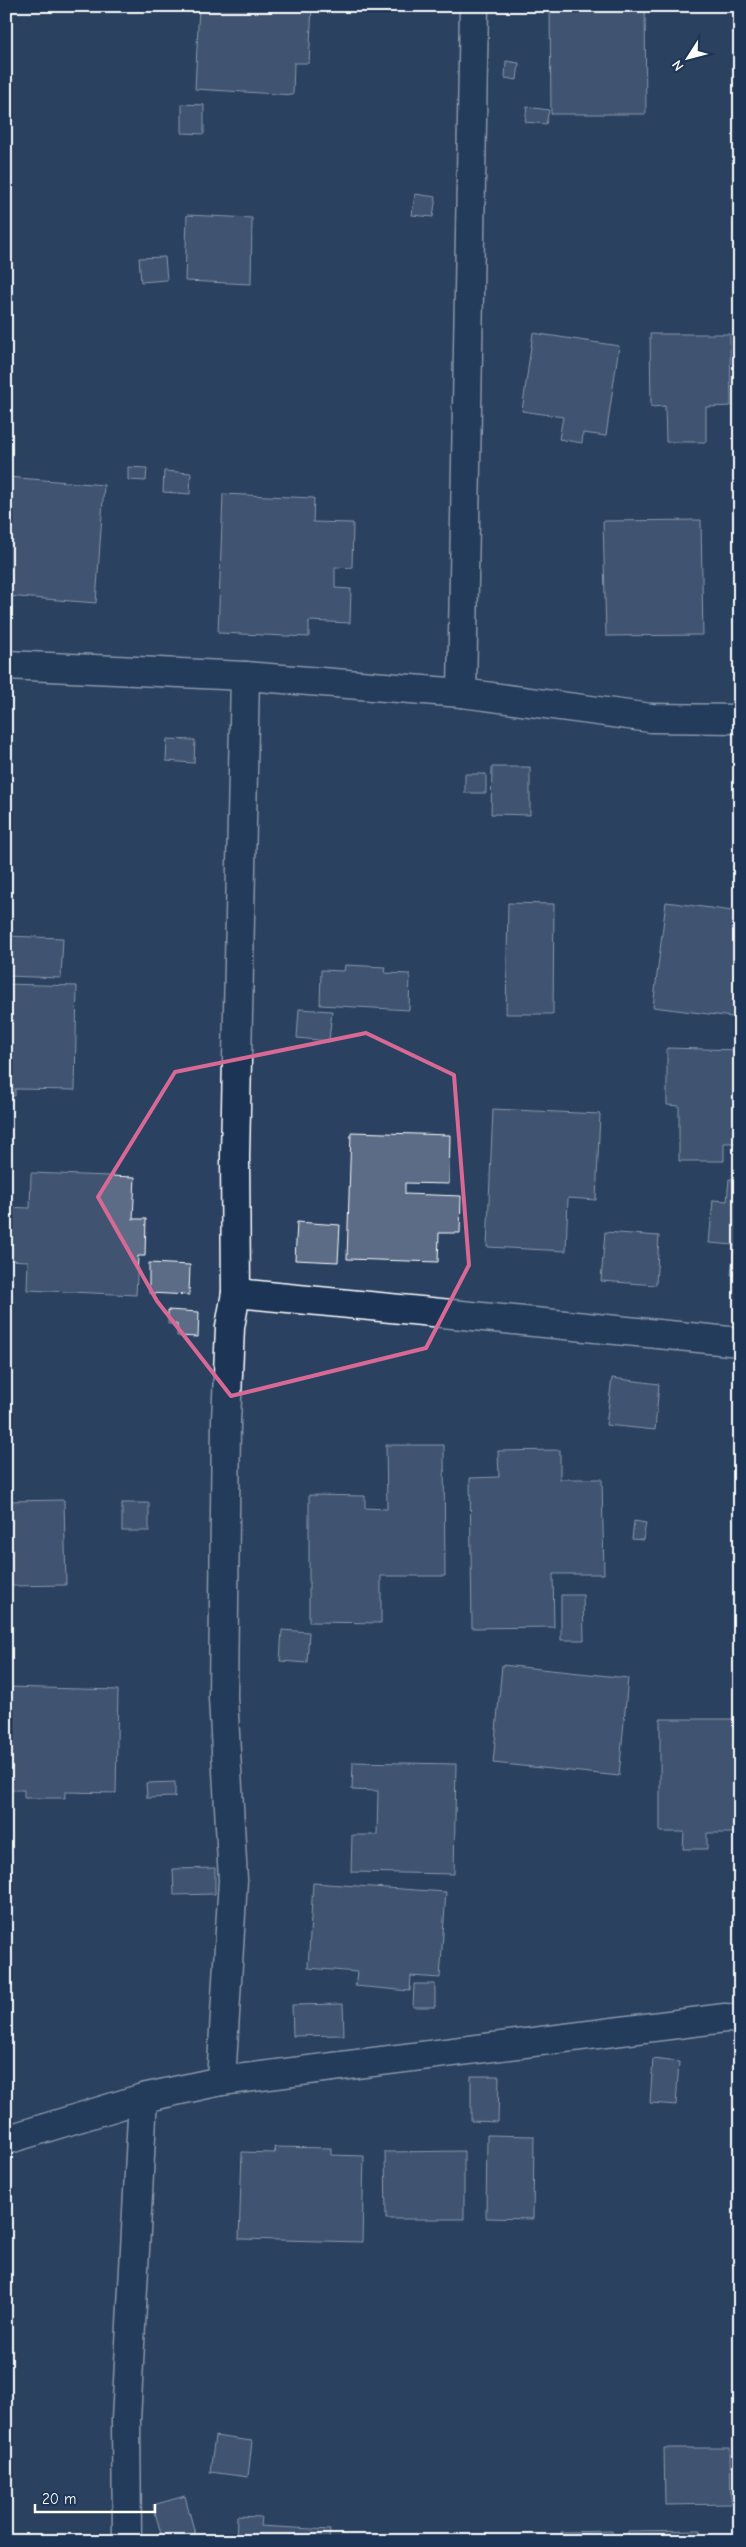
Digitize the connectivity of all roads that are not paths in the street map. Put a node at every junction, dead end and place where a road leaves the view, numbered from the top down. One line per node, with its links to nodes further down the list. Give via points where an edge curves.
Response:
1 (474, 6): 4 (street)
2 (6, 665): 3 (street)
3 (245, 676): 4 (street); 6 (street, via 235,1156)
4 (462, 693): 5 (street, via 651,718)
5 (740, 719)
6 (236, 1293): 7 (street); 9 (street, via 230,1327 226,1422 223,1697 232,1880)
7 (740, 1342)
8 (740, 2019): 9 (street, via 725,2018)
9 (222, 2081): 10 (street)
10 (143, 2098): 11 (street); 12 (street, via 126,2420)
11 (6, 2140)
12 (127, 2541)

